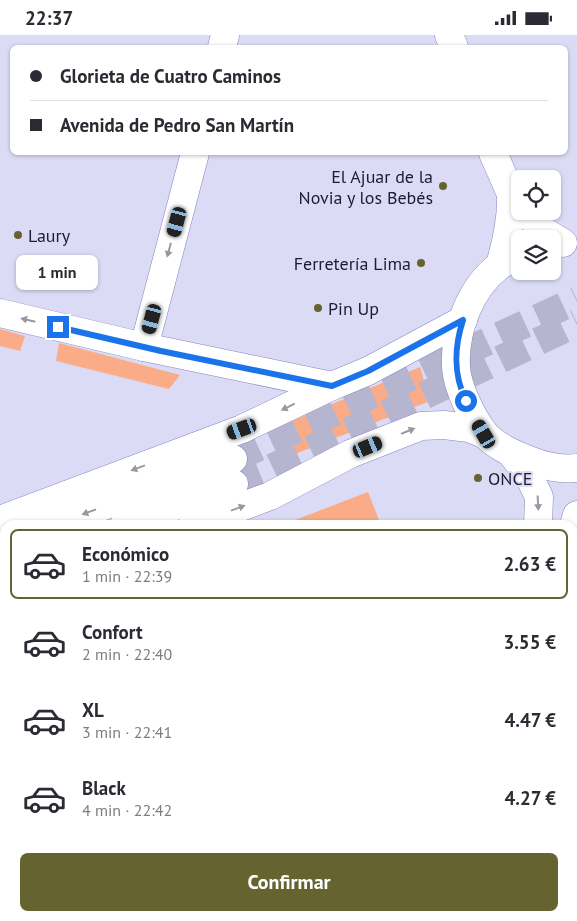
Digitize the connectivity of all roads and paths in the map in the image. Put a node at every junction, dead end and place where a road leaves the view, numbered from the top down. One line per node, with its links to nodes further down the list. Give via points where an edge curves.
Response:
1 (194, 155): 10 (main road, one-way to 10)
2 (495, 155): 3 (main road)
3 (511, 188)
4 (511, 213): 7 (main road, via 508,235)
5 (534, 220): 6 (main road)
6 (564, 244)
7 (510, 260): 9 (main road, via 485,281 473,297)
8 (0, 313): 10 (main road, one-way to 8)
9 (463, 320): 11 (main road, via 368,371); 12 (main road, via 456,340 456,368 461,391)
10 (144, 347): 11 (main road)
11 (332, 386): 15 (main road, one-way to 15, via 242,429)
12 (484, 434): 13 (main road); 18 (main road, one-way to 12, via 270,496 350,454 421,426 469,428)
13 (512, 454): 14 (main road, via 538,464); 19 (main road, one-way to 19, via 539,497)
14 (577, 468)
15 (0, 520)
16 (68, 520): 17 (main road, one-way to 16, via 234,471)
17 (134, 520)
18 (205, 520)
19 (538, 520)

